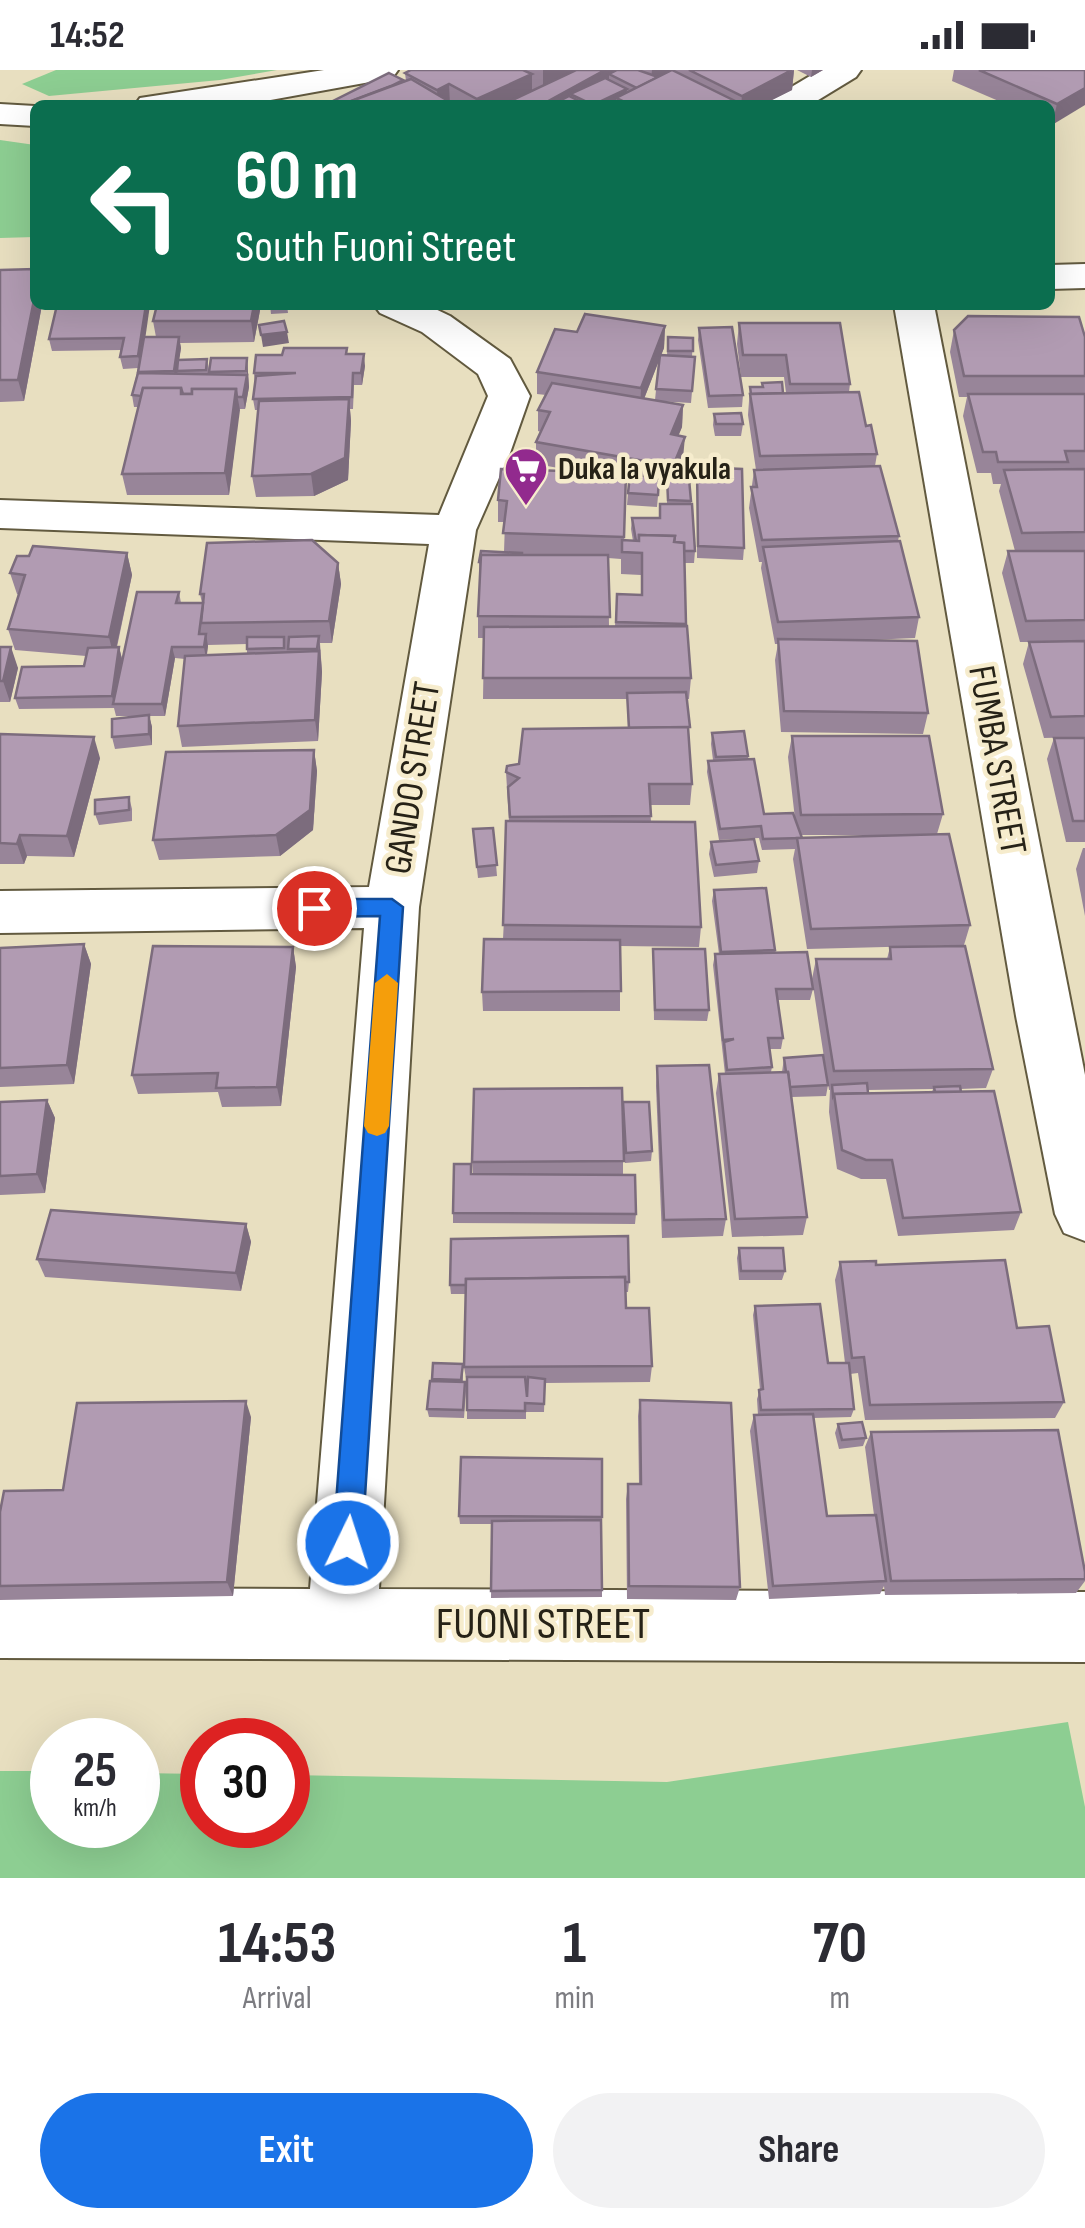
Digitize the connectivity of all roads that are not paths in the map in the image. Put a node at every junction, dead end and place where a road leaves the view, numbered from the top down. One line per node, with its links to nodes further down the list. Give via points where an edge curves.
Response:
1 (382, 70): 3 (street)
2 (844, 70): 4 (street)
3 (205, 100)
4 (793, 100)
5 (0, 114): 6 (street)
6 (30, 116)
7 (1085, 276): 8 (street)
8 (1055, 277)
9 (405, 310): 12 (street, GANDO STREET, via 496,368 509,396)
10 (915, 310): 15 (street, FUMBA STREET)
11 (0, 514): 12 (street)
12 (454, 530): 13 (street, GANDO STREET)
13 (392, 907): 14 (street); 18 (street, GANDO STREET)
14 (0, 912)
15 (1064, 1017): 16 (street, FUMBA STREET)
16 (1085, 1214)
17 (0, 1623): 18 (street, FUONI STREET)
18 (342, 1623): 19 (street, FUONI STREET)
19 (1085, 1626)

